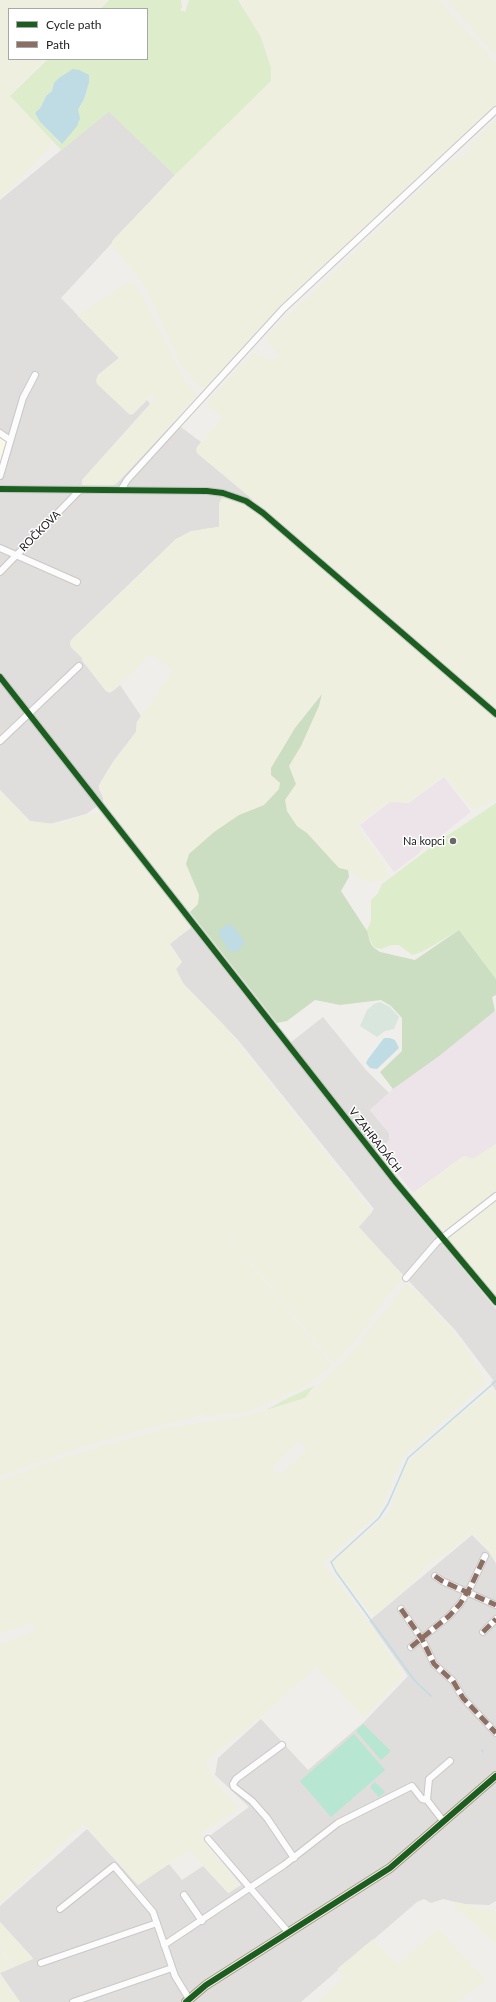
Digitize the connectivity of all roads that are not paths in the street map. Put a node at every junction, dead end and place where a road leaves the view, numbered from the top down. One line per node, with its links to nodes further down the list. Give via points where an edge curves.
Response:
1 (496, 110): 8 (street, via 284,309 127,480)
2 (34, 375): 4 (street, via 23,398)
3 (0, 433): 4 (street)
4 (10, 440): 5 (street)
5 (0, 476)
6 (0, 489): 7 (street)
7 (80, 490): 8 (street); 10 (street, ROČKOVA)
8 (121, 490): 16 (street, via 207,491 231,495 246,501)
9 (0, 548): 10 (street)
10 (15, 555): 11 (street, ROČKOVA); 12 (street)
11 (0, 572)
12 (77, 582)
13 (79, 666): 15 (street)
14 (0, 677): 15 (street, V ZAHRADÁCH)
15 (29, 714): 17 (street); 19 (street, V ZAHRADÁCH)
16 (496, 714)
17 (0, 741)
18 (496, 1196): 19 (street)
19 (442, 1238): 20 (street); 21 (street, V ZAHRADÁCH)
20 (406, 1278)
21 (496, 1302)
22 (485, 1556): 24 (street)
23 (435, 1576): 24 (street)
24 (467, 1593): 25 (street); 29 (street, via 449,1616)
25 (496, 1605)
26 (400, 1609): 29 (street)
27 (496, 1619): 28 (street)
28 (482, 1632)
29 (422, 1639): 30 (street); 31 (street, via 434,1664 453,1681 463,1698)
30 (411, 1647)
31 (496, 1733)
32 (282, 1745): 38 (street, via 236,1779 233,1784 267,1818)
33 (450, 1761): 35 (street, via 429,1780)
34 (496, 1776): 36 (main road)
35 (427, 1800): 36 (street); 38 (street, via 422,1799 412,1786 338,1823)
36 (444, 1822): 44 (main road, via 390,1868)
37 (208, 1839): 39 (street)
38 (294, 1858): 39 (street)
39 (251, 1888): 42 (street); 44 (street)
40 (184, 1895): 42 (street)
41 (60, 1909): 43 (street, via 114,1866 153,1912)
42 (202, 1921): 45 (street)
43 (157, 1923): 45 (street); 46 (street)
44 (288, 1932): 48 (main road, via 206,1984)
45 (164, 1945): 47 (street)
46 (41, 1962)
47 (172, 1968): 48 (street); 49 (street)
48 (187, 2000)
49 (73, 2002)

